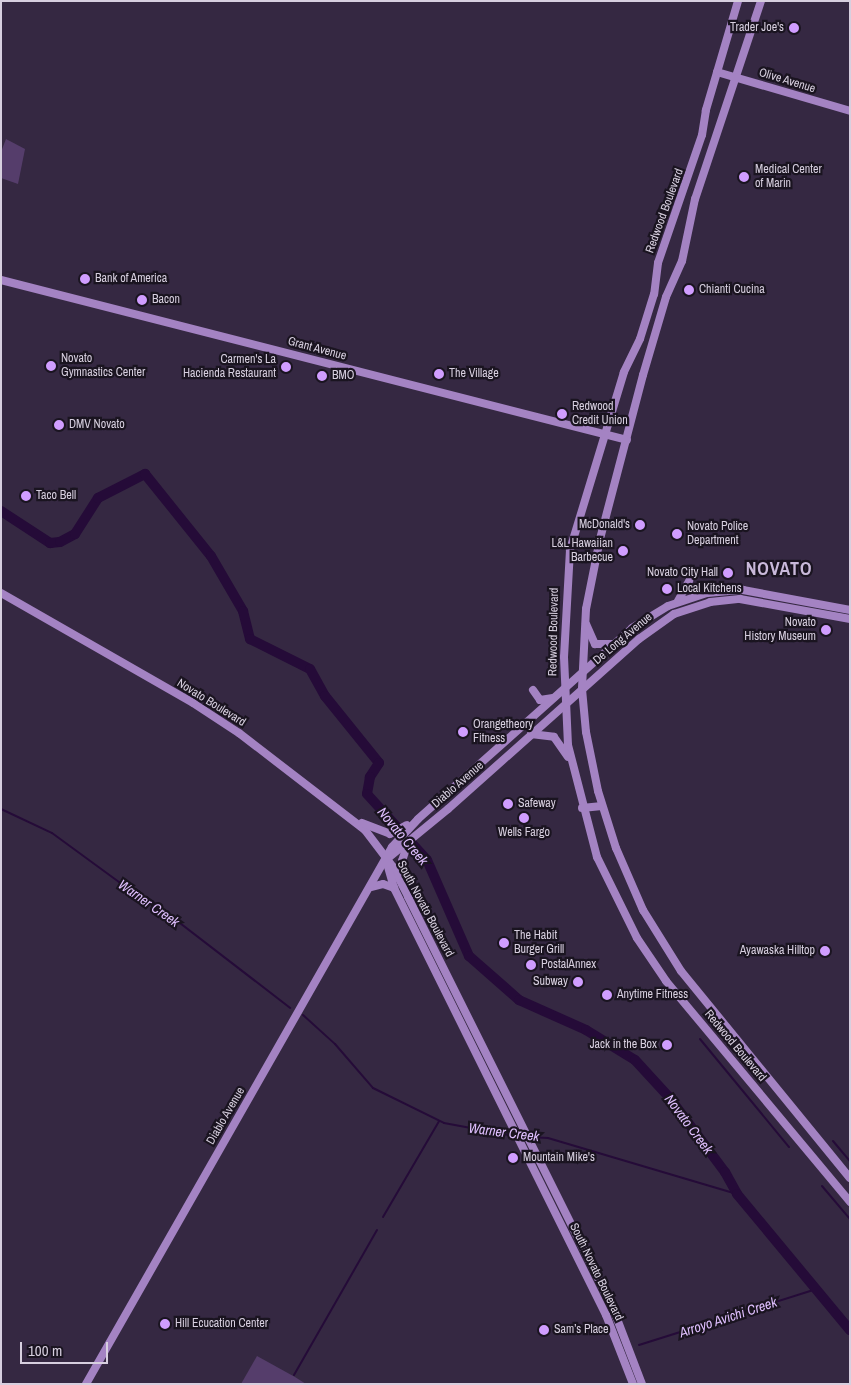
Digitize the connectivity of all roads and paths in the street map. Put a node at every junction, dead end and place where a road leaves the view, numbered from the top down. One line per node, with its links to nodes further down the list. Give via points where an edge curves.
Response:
1 (738, 1): 3 (main road, Redwood Boulevard)
2 (760, 1): 4 (main road, Redwood Boulevard)
3 (717, 72): 4 (main road, Olive Avenue); 7 (main road, Redwood Boulevard, via 686,187 658,263 654,294 640,339 624,372)
4 (737, 77): 5 (main road, Olive Avenue); 8 (main road, Redwood Boulevard, via 695,199 682,261 666,297)
5 (850, 111)
6 (1, 280): 7 (main road, Grant Avenue)
7 (606, 436): 8 (main road, Grant Avenue); 21 (main road, Redwood Boulevard, via 570,550 565,616)
8 (627, 440): 16 (main road, Redwood Boulevard, via 592,571)
9 (689, 581): 12 (main road)
10 (1, 593): 32 (main road, Novato Boulevard, via 193,703)
11 (696, 596): 12 (main road, De Long Avenue); 13 (main road); 14 (main road, De Long Avenue, via 753,591)
12 (676, 602): 17 (main road, De Long Avenue, via 644,619)
13 (699, 605): 15 (main road, De Long Avenue, via 725,600 753,600); 19 (main road, De Long Avenue, via 674,614 652,628)
14 (850, 610)
15 (850, 619)
16 (585, 620): 17 (main road, via 588,633 596,644); 18 (main road, Redwood Boulevard)
17 (617, 644): 18 (main road, De Long Avenue)
18 (582, 675): 19 (main road, Redwood Boulevard); 21 (main road, De Long Avenue)
19 (582, 689): 23 (main road, De Long Avenue); 29 (main road, Redwood Boulevard, via 590,757)
20 (533, 690): 22 (main road, via 540,700)
21 (565, 690): 22 (main road, Diablo Avenue); 23 (main road, Redwood Boulevard)
22 (555, 698): 25 (main road, Diablo Avenue)
23 (566, 703): 24 (main road, Diablo Avenue); 27 (main road, Redwood Boulevard)
24 (532, 734): 26 (main road, Diablo Avenue); 27 (main road, via 556,738)
25 (503, 743): 26 (main road); 28 (main road, Diablo Avenue)
26 (512, 752): 31 (main road, Diablo Avenue)
27 (572, 768): 30 (main road, Redwood Boulevard)
28 (453, 789): 31 (main road, via 446,802); 33 (main road, Diablo Avenue)
29 (602, 806): 30 (main road); 39 (main road, Redwood Boulevard, via 642,910 681,971)
30 (582, 808): 40 (main road, Redwood Boulevard, via 597,857 626,919 666,982)
31 (448, 809): 34 (main road, Diablo Avenue)
32 (355, 819): 33 (main road, via 376,831); 35 (main road, Novato Boulevard)
33 (398, 836): 35 (main road, Diablo Avenue)
34 (407, 844): 35 (main road, Diablo Avenue); 38 (main road, via 402,867)
35 (386, 860): 36 (main road, Diablo Avenue); 37 (main road, South Novato Boulevard); 38 (main road, South Novato Boulevard)
36 (371, 886): 37 (main road, via 383,884); 41 (main road, Diablo Avenue)
37 (394, 888): 42 (main road, South Novato Boulevard, via 606,1315)
38 (408, 897): 43 (main road, South Novato Boulevard, via 614,1311)
39 (850, 1178)
40 (850, 1202)
41 (86, 1384)
42 (633, 1384)
43 (642, 1384)

